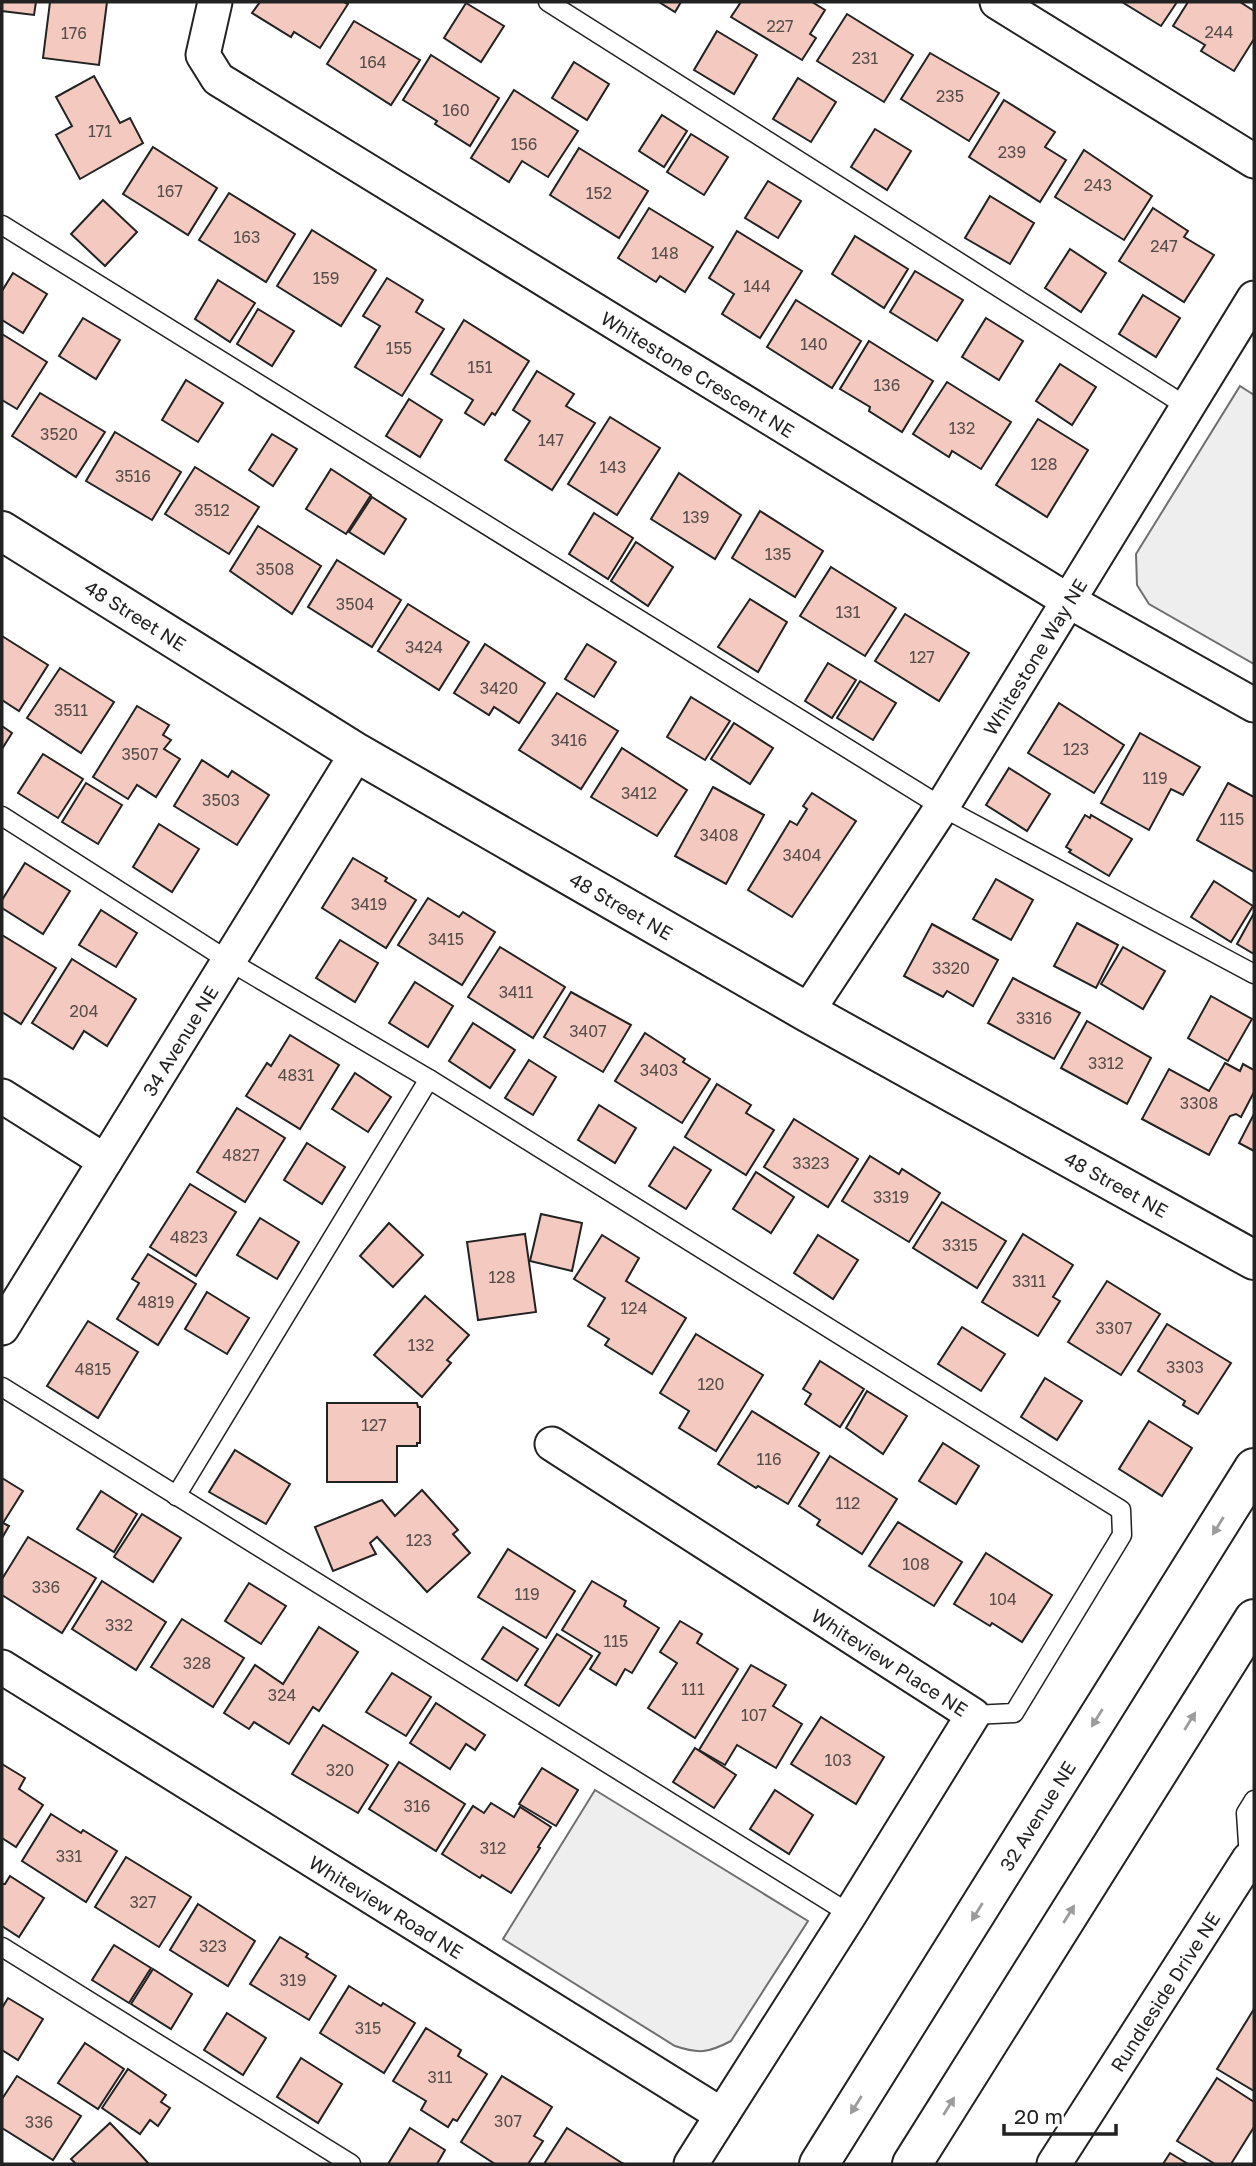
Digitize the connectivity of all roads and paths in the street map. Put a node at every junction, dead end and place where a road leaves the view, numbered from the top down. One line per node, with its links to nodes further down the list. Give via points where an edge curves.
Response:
1 (215, 2): 9 (street, Whitestone Crescent NE, via 203,55 218,79)
2 (548, 2): 7 (lane)
3 (997, 2): 4 (street)
4 (1254, 161)
5 (2, 225): 12 (lane)
6 (1254, 298): 7 (street, Whitestone Way NE)
7 (1186, 406): 9 (street, Whitestone Way NE)
8 (2, 531): 11 (main road, 48 Street NE)
9 (1067, 600): 10 (street, Whitestone Crescent NE); 12 (street, Whitestone Way NE)
10 (1254, 705)
11 (357, 753): 14 (street, 34 Avenue NE); 16 (main road, 48 Street NE)
12 (942, 807): 15 (lane); 16 (street, Whitestone Way NE)
13 (2, 816): 14 (lane)
14 (229, 961): 17 (lane); 19 (street, 34 Avenue NE)
15 (1254, 974)
16 (807, 1012): 20 (main road, 48 Street NE)
17 (429, 1079): 25 (lane); 28 (lane, via 1121,1510 1122,1535 1014,1713)
18 (2, 1096): 19 (street)
19 (105, 1160): 21 (street, 34 Avenue NE)
20 (1254, 1260)
21 (2, 1328)
22 (2, 1387): 25 (lane)
23 (552, 1444): 28 (street, Whiteview Place NE)
24 (1254, 1468): 36 (main road, 32 Avenue NE, one-way to 36)
25 (176, 1496): 31 (lane)
26 (1254, 1619): 37 (main road, one-way to 26)
27 (2, 1667): 33 (street, Whiteview Road NE)
28 (973, 1715): 31 (street, Whiteview Place NE)
29 (1254, 1800): 30 (lane, via 1246,1814)
30 (1251, 1860): 38 (street, Rundleside Drive NE)
31 (850, 1914): 33 (street, Whiteview Place NE)
32 (2, 1947): 34 (lane)
33 (722, 2115): 35 (street)
34 (351, 2164)
35 (691, 2164)
36 (819, 2164)
37 (912, 2164)
38 (1054, 2164)

